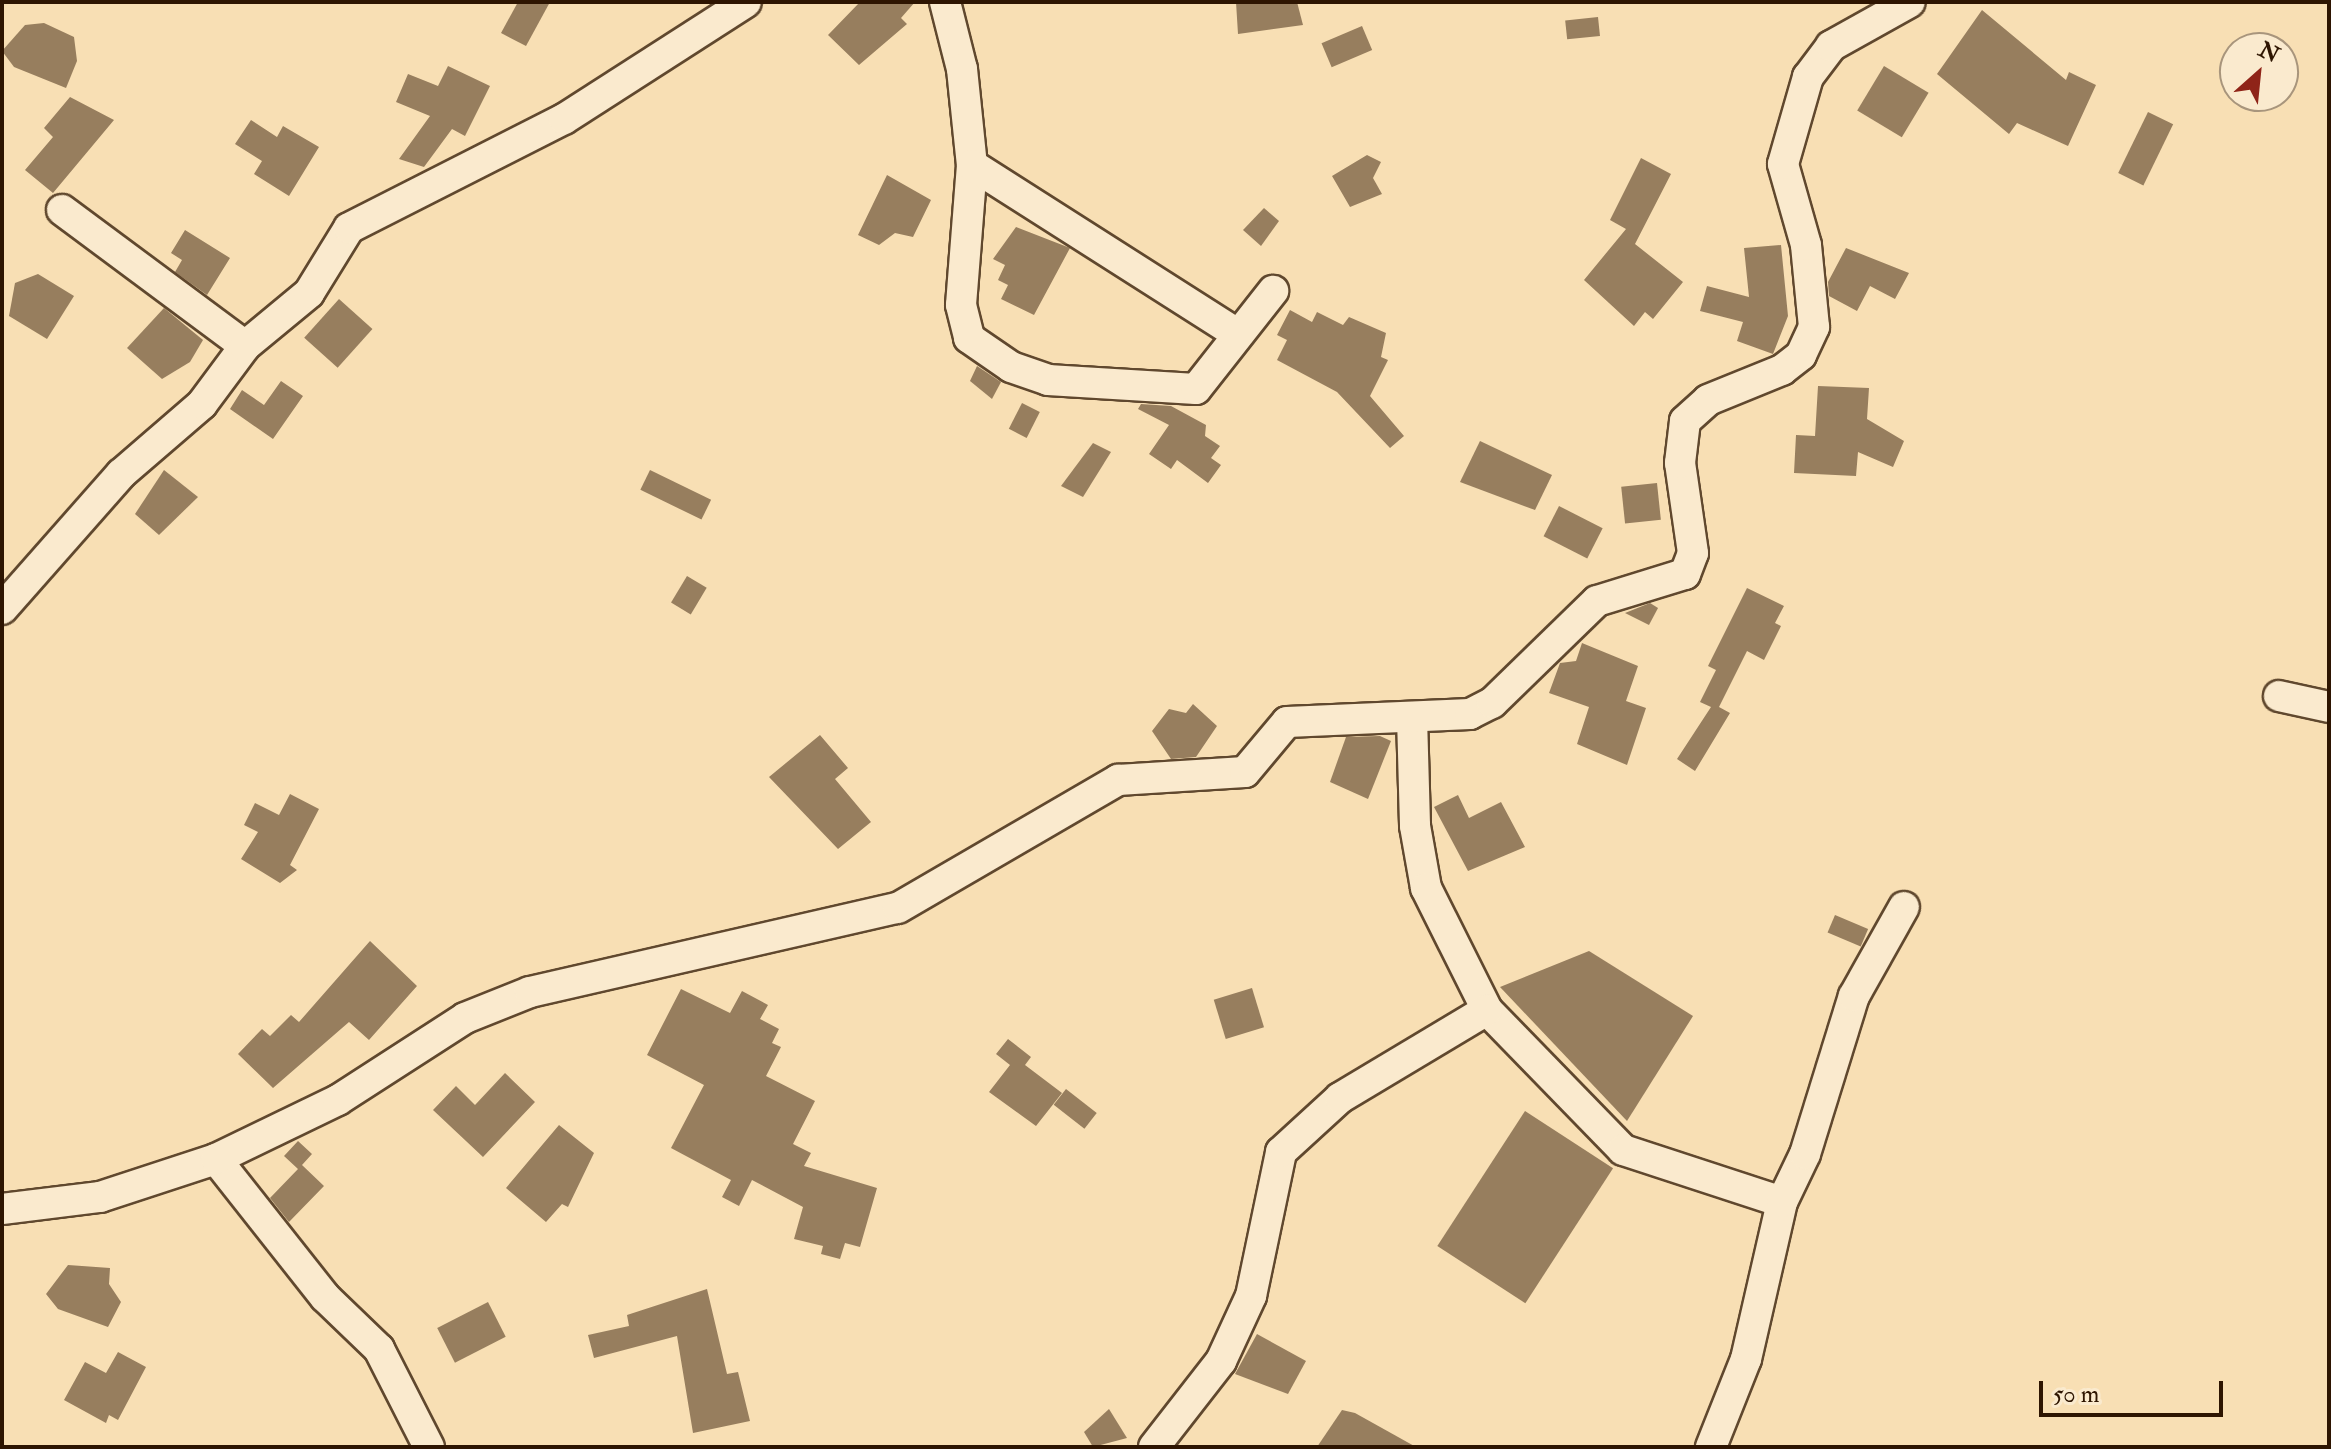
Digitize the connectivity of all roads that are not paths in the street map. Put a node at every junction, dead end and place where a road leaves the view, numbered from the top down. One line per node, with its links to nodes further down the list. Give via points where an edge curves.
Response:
1 (746, 2): 8 (street, via 564,119 349,228 309,293)
2 (945, 2): 4 (street, via 962,69)
3 (1910, 2): 12 (street, via 1831,46 1808,77 1783,164 1806,245 1814,327 1801,355 1782,370 1708,400 1685,421 1680,463 1693,553 1685,574 1597,601 1492,703 1470,714)
4 (972, 165): 7 (street); 7 (street, via 962,324 969,338 1011,367 1048,380 1196,389)
5 (62, 210): 8 (street)
6 (1273, 291): 7 (street)
7 (1236, 333)
8 (245, 346): 9 (street, via 202,404 121,474)
9 (2, 609)
10 (2279, 696): 11 (street)
11 (2329, 707)
12 (1412, 717): 14 (street, via 1415,826 1426,888); 15 (street, via 1287,722 1245,772 1118,780 1012,835 932,894 898,908 530,992 465,1018 338,1100)
13 (1904, 907): 16 (street, via 1854,996 1805,1154)
14 (1487, 1010): 16 (street, via 1623,1150); 19 (street, via 1340,1098 1281,1152 1251,1296 1221,1361)
15 (216, 1159): 17 (street, via 100,1197); 18 (street, via 325,1297 379,1349)
16 (1782, 1202): 20 (street, via 1746,1359)
17 (2, 1209)
18 (429, 1447)
19 (1154, 1447)
20 (1711, 1447)

